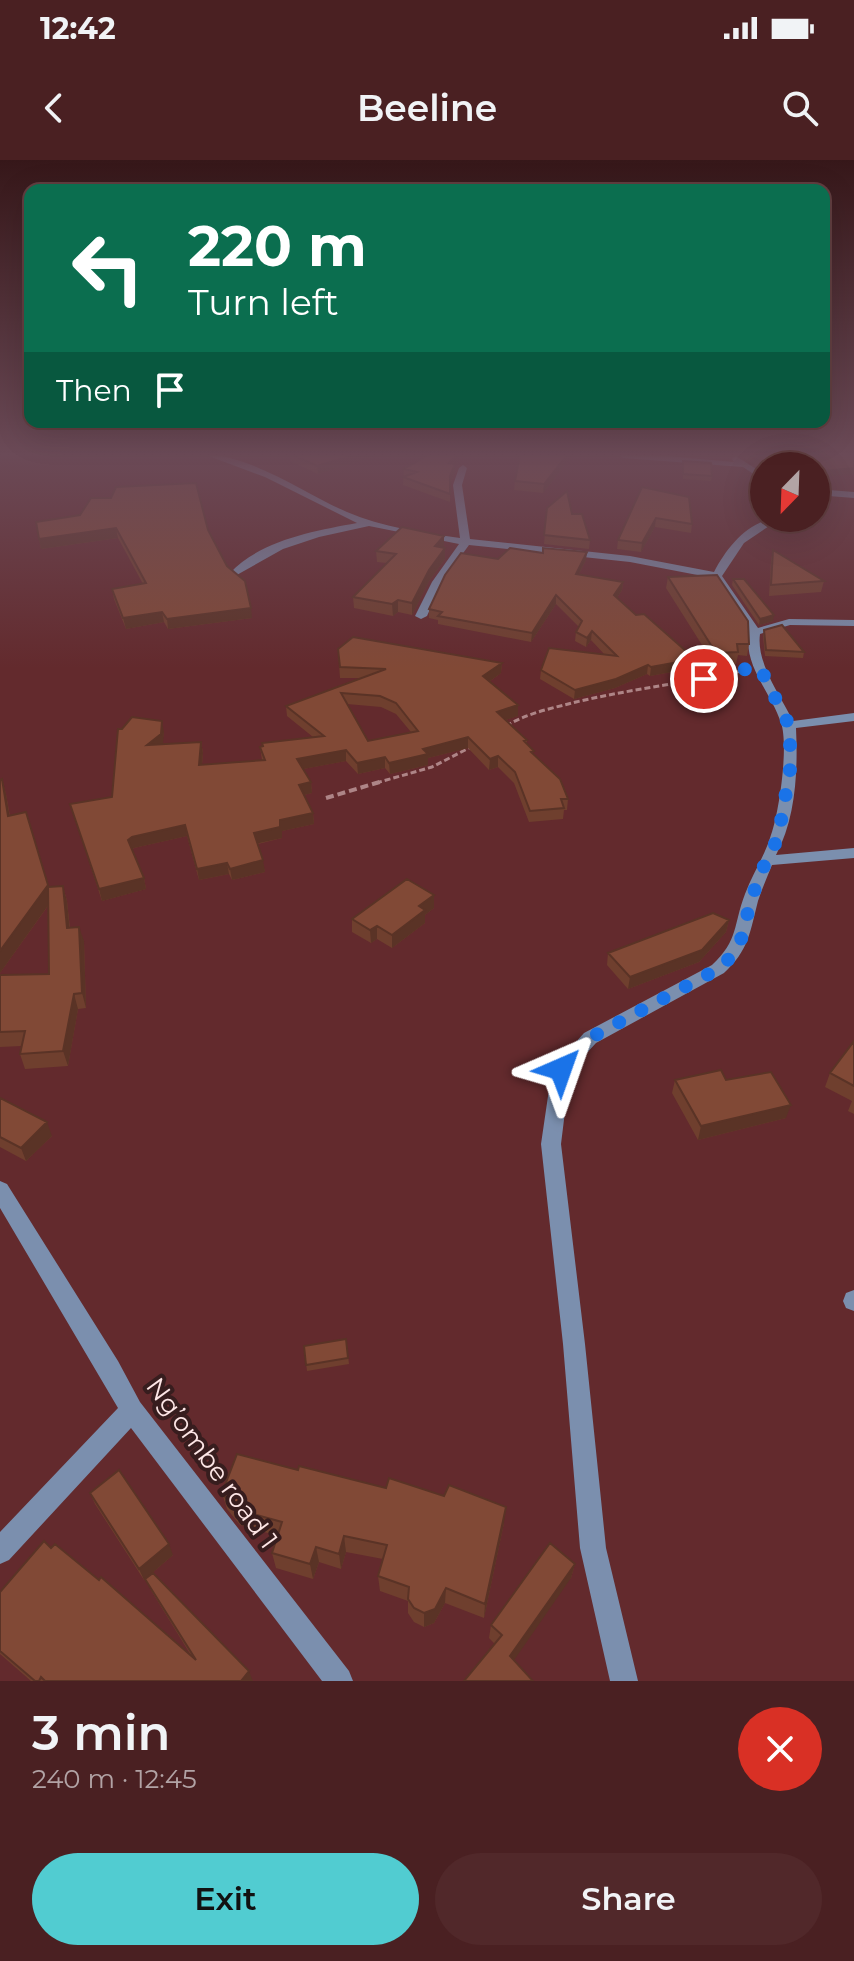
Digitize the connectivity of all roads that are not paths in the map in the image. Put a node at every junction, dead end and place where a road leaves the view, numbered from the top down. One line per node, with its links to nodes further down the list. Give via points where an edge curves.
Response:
1 (353, 526): 6 (street, via 284,547)
2 (385, 526): 5 (street)
3 (464, 526): 5 (street)
4 (751, 532): 7 (street, via 730,550)
5 (465, 541): 7 (street, via 657,563); 8 (street)
6 (235, 573)
7 (717, 576): 10 (street)
8 (421, 616)
9 (854, 623): 10 (street, via 789,622)
10 (755, 632): 13 (street, via 759,666)
11 (854, 717): 12 (street)
12 (831, 720): 13 (street); 14 (street)
13 (789, 725): 16 (street, via 786,799 778,838)
14 (854, 729)
15 (854, 853): 16 (street)
16 (766, 861): 21 (street, via 732,956 699,981 590,1038 561,1069 551,1144 593,1548)
17 (0, 1190): 18 (street, Ng’ombe road 1)
18 (132, 1410): 19 (street); 20 (street, Ng’ombe road 1)
19 (0, 1551)
20 (339, 1681)
21 (624, 1681)

